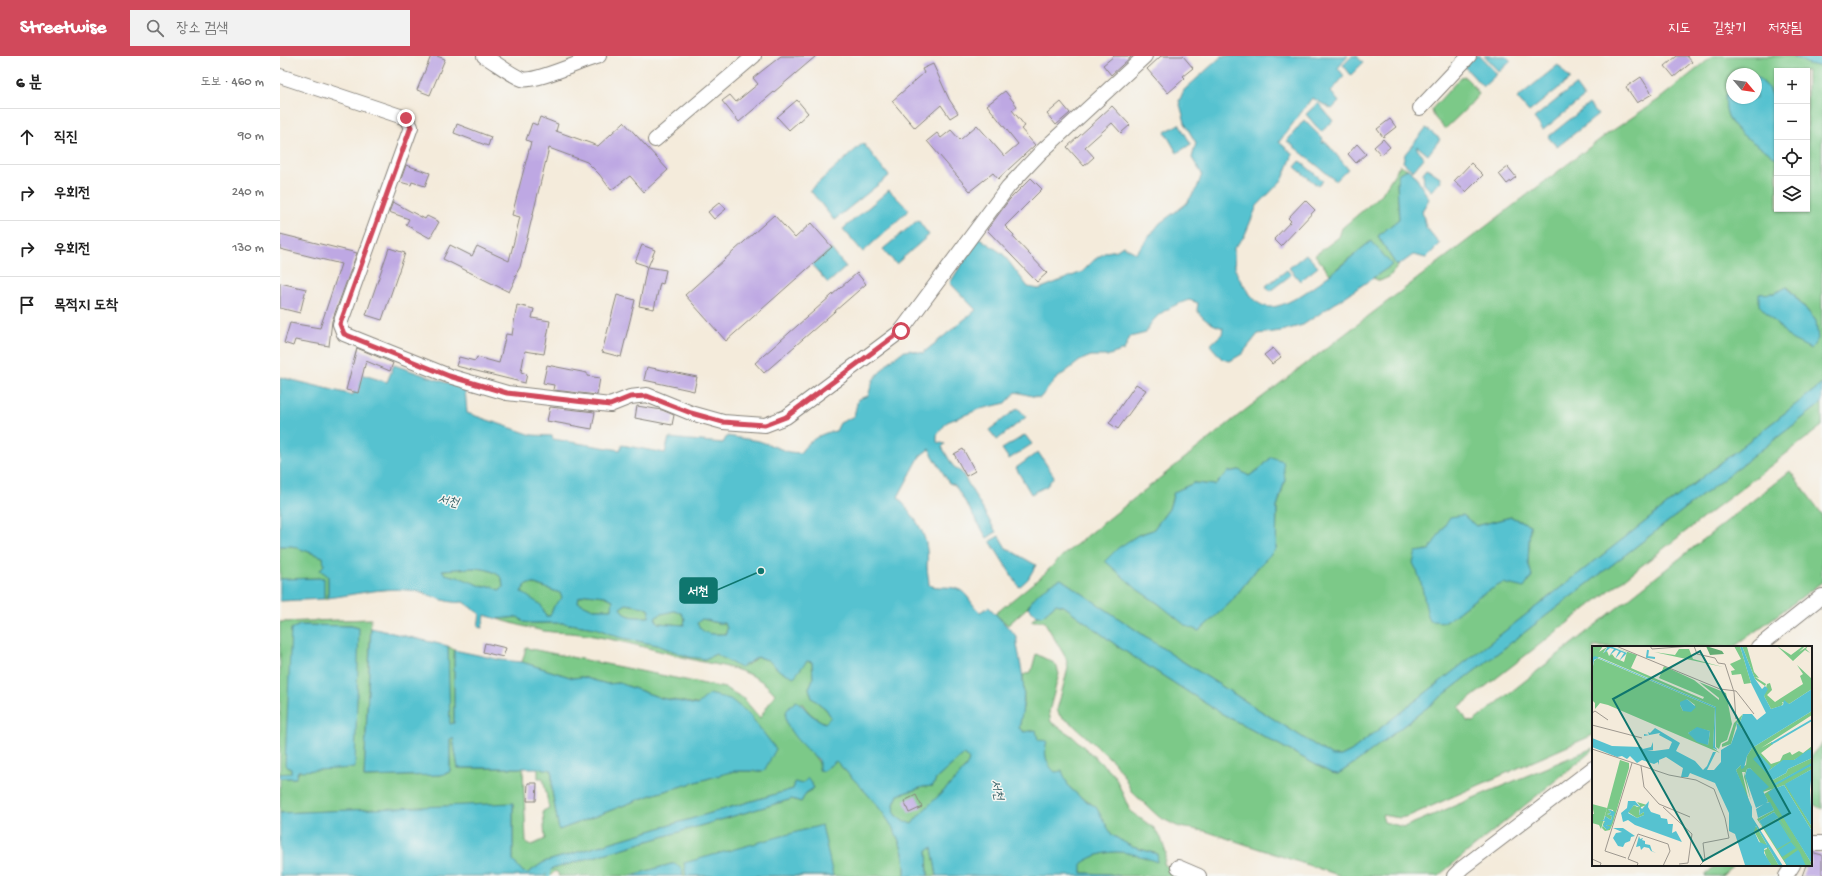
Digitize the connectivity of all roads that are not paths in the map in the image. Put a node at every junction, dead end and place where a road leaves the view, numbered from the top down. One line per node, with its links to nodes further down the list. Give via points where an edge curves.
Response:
1 (484, 56): 2 (street, via 522,79 535,79)
2 (599, 56)
3 (754, 56): 8 (street)
4 (1145, 56): 6 (street, via 1041,152 1008,187 901,331 786,417 765,425 723,422 647,396 630,397 610,405 507,393 449,376 344,334 340,324 411,127 406,118)
5 (1469, 56): 7 (street)
6 (280, 76)
7 (1420, 108)
8 (655, 140)
9 (1822, 596): 10 (street)
10 (1759, 646)
11 (1592, 769): 17 (street)
12 (1822, 843): 13 (street)
13 (1812, 844)
14 (1792, 866): 18 (street)
15 (1178, 867): 16 (street)
16 (1199, 876)
17 (1454, 876)
18 (1786, 876)

